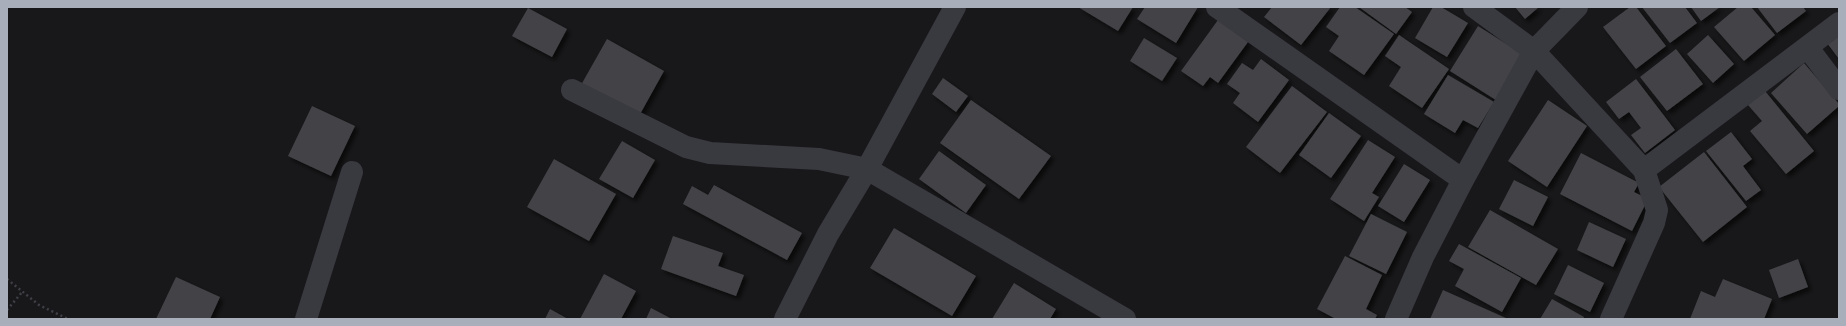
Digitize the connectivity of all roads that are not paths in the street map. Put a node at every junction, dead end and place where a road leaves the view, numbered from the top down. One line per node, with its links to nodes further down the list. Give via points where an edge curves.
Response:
1 (955, 7): 10 (street)
2 (1217, 7): 13 (street)
3 (1474, 7): 7 (street)
4 (1577, 7): 7 (street)
5 (1839, 23): 6 (street)
6 (1808, 48): 9 (street); 11 (street)
7 (1534, 51): 11 (street); 13 (street)
8 (572, 90): 10 (street, via 686,148 710,153 819,159)
9 (1839, 90)
10 (867, 169): 15 (street, via 828,234); 16 (street)
11 (1644, 170): 18 (street, via 1658,210)
12 (352, 172): 14 (street)
13 (1463, 180): 17 (street)
14 (306, 319)
15 (785, 319)
16 (1125, 319)
17 (1396, 319)
18 (1611, 319)

